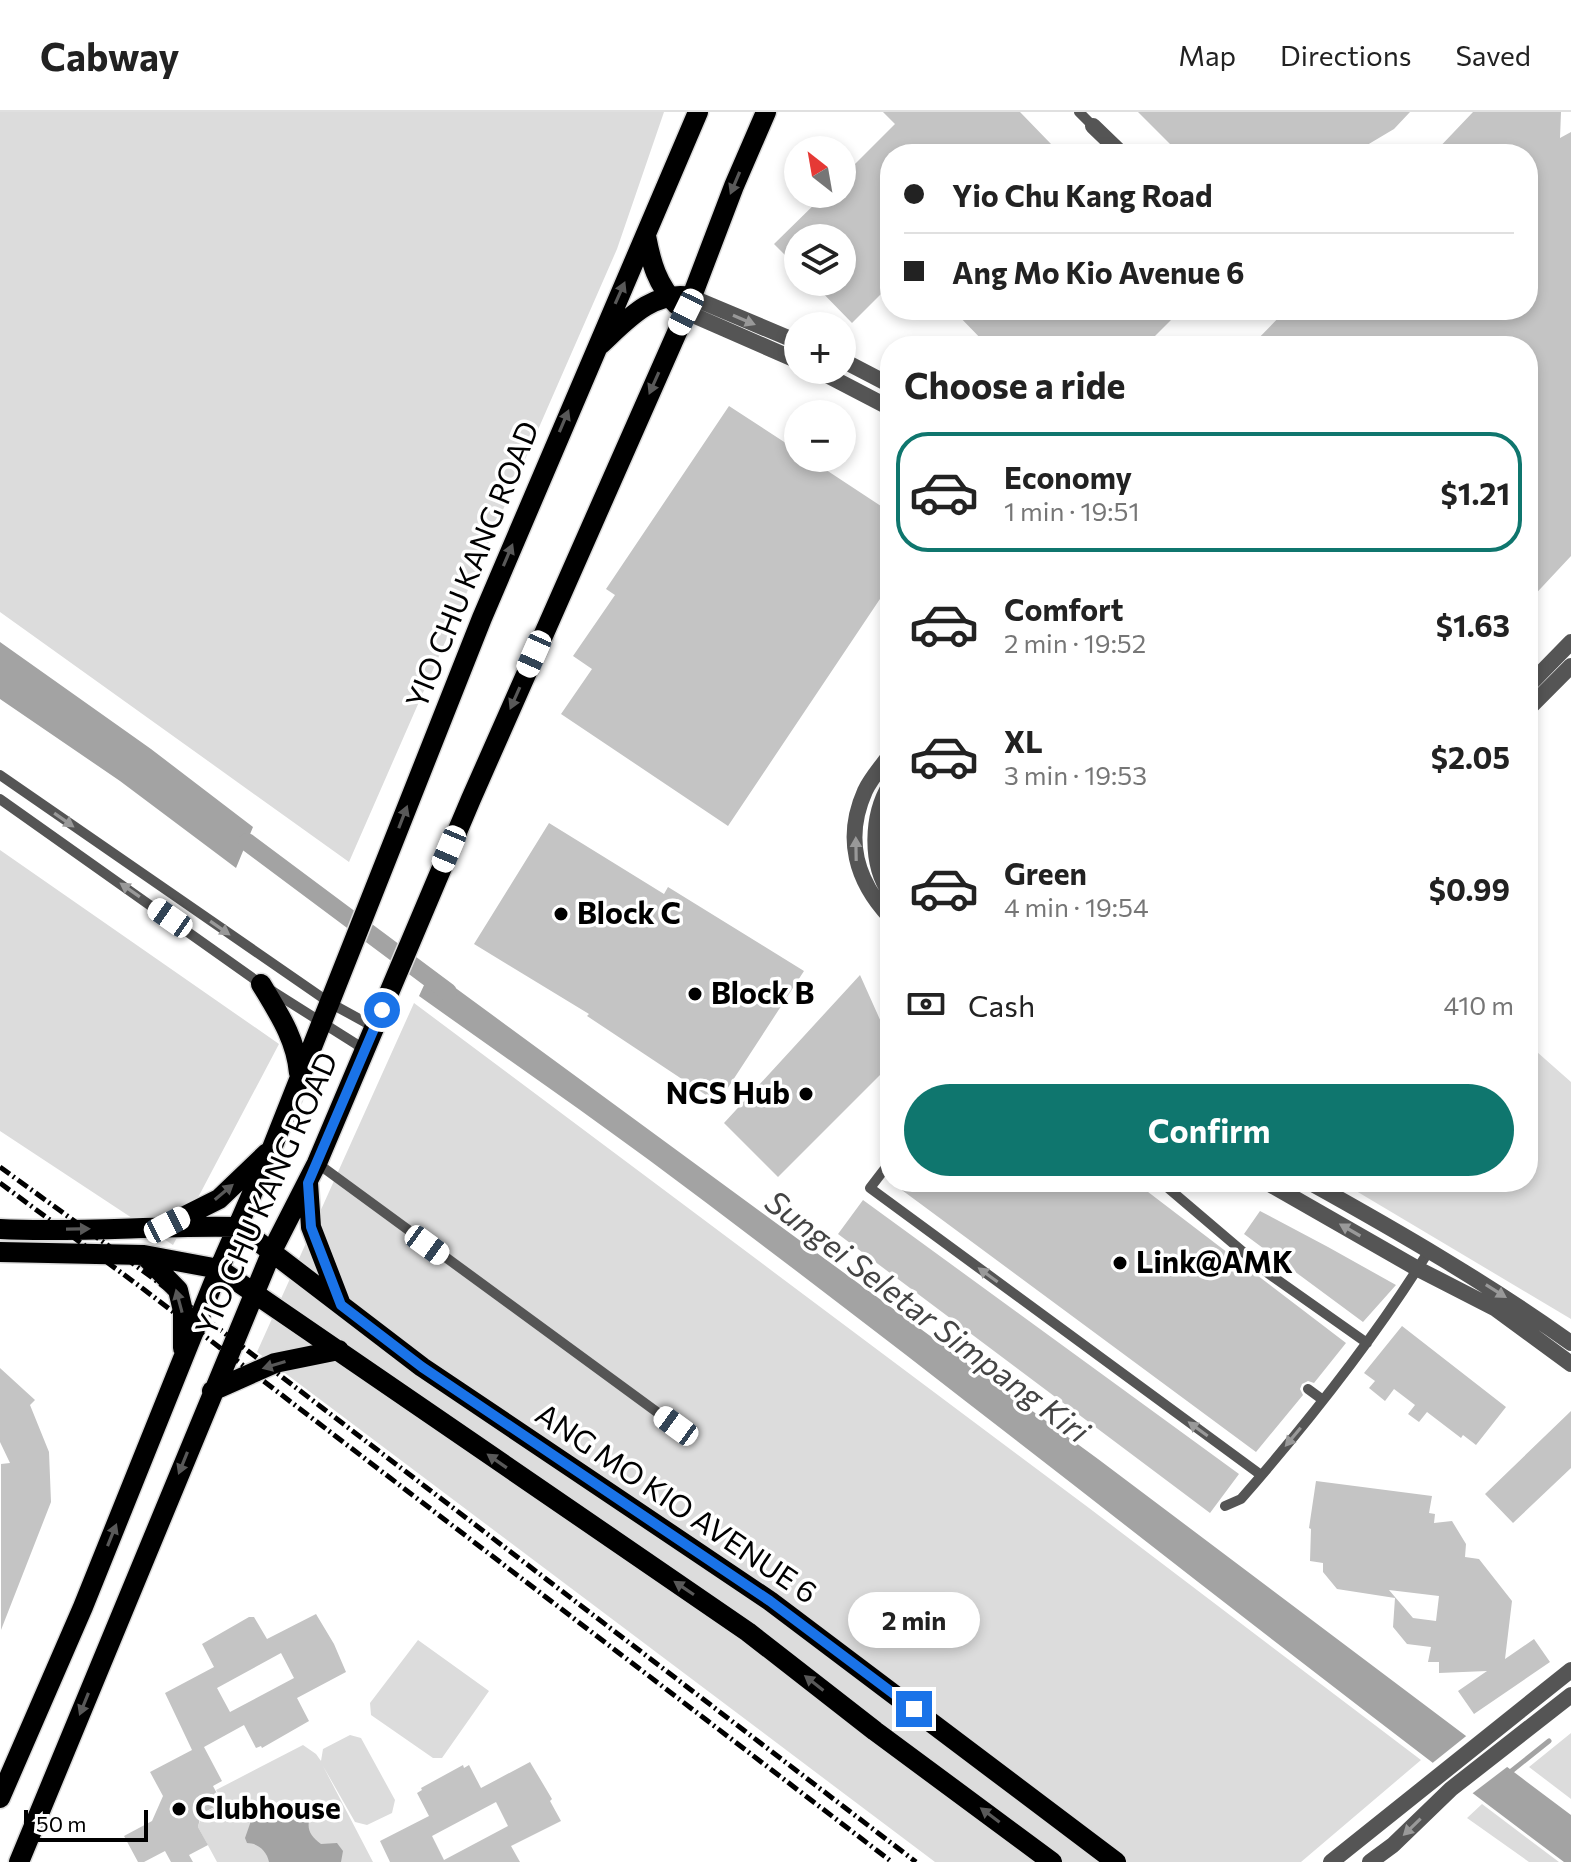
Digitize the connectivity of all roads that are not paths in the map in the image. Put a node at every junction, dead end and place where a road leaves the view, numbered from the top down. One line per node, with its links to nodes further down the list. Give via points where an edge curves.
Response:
1 (698, 112): 6 (main road, YIO CHU KANG ROAD)
2 (766, 112): 8 (main road, YIO CHU KANG ROAD, one-way to 8)
3 (1079, 112): 4 (lane)
4 (1093, 126): 5 (street)
5 (1112, 144)
6 (646, 236): 7 (main road, via 655,274); 10 (main road, YIO CHU KANG ROAD, one-way to 6)
7 (669, 296): 8 (main road); 10 (main road, via 637,312)
8 (688, 305): 9 (street, one-way to 9); 11 (street); 28 (main road, YIO CHU KANG ROAD, one-way to 28)
9 (784, 337)
10 (594, 350): 27 (main road, YIO CHU KANG ROAD, one-way to 10)
11 (784, 354)
12 (856, 367): 13 (street)
13 (880, 380)
14 (852, 384): 15 (street)
15 (880, 402)
16 (1571, 642): 18 (street)
17 (1571, 666): 19 (street)
18 (1538, 676)
19 (1538, 699)
20 (880, 769): 25 (street, one-way to 20, via 856,863 856,828 865,791)
21 (0, 775): 27 (lane, one-way to 27)
22 (0, 799): 26 (lane, one-way to 22)
23 (880, 812): 24 (street)
24 (880, 872)
25 (880, 905)
26 (261, 984): 27 (lane); 30 (main road, via 291,1034)
27 (326, 1013): 28 (lane); 29 (lane); 30 (main road, YIO CHU KANG ROAD)
28 (374, 1027): 29 (main road, YIO CHU KANG ROAD)
29 (364, 1049): 32 (main road, YIO CHU KANG ROAD)
30 (299, 1077): 31 (main road, YIO CHU KANG ROAD)
31 (272, 1148): 38 (main road, one-way to 31, via 219,1199); 39 (main road, YIO CHU KANG ROAD)
32 (317, 1163): 34 (main road, YIO CHU KANG ROAD); 57 (lane)
33 (880, 1175): 58 (lane, one-way to 33, via 870,1188)
34 (308, 1183): 42 (main road, YIO CHU KANG ROAD); 48 (main road, via 311,1227)
35 (1173, 1192): 49 (lane, via 1269,1274)
36 (1283, 1192): 46 (street, one-way to 36)
37 (1327, 1192): 41 (street)
38 (167, 1225): 39 (main road); 40 (main road, one-way to 38)
39 (239, 1227): 42 (main road, ANG MO KIO AVENUE 6); 45 (main road, YIO CHU KANG ROAD)
40 (0, 1229)
41 (1430, 1249): 46 (lane); 50 (street, one-way to 50)
42 (272, 1251): 47 (main road, YIO CHU KANG ROAD); 48 (main road, ANG MO KIO AVENUE 6)
43 (0, 1252): 44 (main road)
44 (144, 1255): 45 (main road); 52 (main road, one-way to 44, via 178,1290)
45 (219, 1269): 47 (main road); 52 (main road, YIO CHU KANG ROAD)
46 (1418, 1269): 49 (lane); 53 (street, via 1496,1309)
47 (255, 1293): 51 (main road); 55 (main road, YIO CHU KANG ROAD)
48 (341, 1305): 66 (main road, ANG MO KIO AVENUE 6, via 422,1367 770,1601)
49 (1367, 1343): 56 (lane)
50 (1571, 1343)
51 (339, 1350): 55 (main road, one-way to 55, via 275,1363); 65 (main road, one-way to 51, via 748,1632)
52 (183, 1359): 63 (main road, YIO CHU KANG ROAD, one-way to 52)
53 (1571, 1364)
54 (1308, 1389): 56 (lane)
55 (212, 1391): 64 (main road, YIO CHU KANG ROAD, one-way to 64)
56 (1323, 1400): 58 (lane, one-way to 58)
57 (676, 1426)
58 (1261, 1475): 59 (lane, via 1241,1499)
59 (1225, 1506)
60 (1571, 1670): 62 (street, via 1488,1738)
61 (1571, 1695): 62 (street, via 1503,1750)
62 (1445, 1783): 67 (street); 68 (street, one-way to 68, via 1393,1845)
63 (0, 1798)
64 (19, 1862)
65 (1052, 1862)
66 (1116, 1862)
67 (1331, 1862)
68 (1370, 1862)

